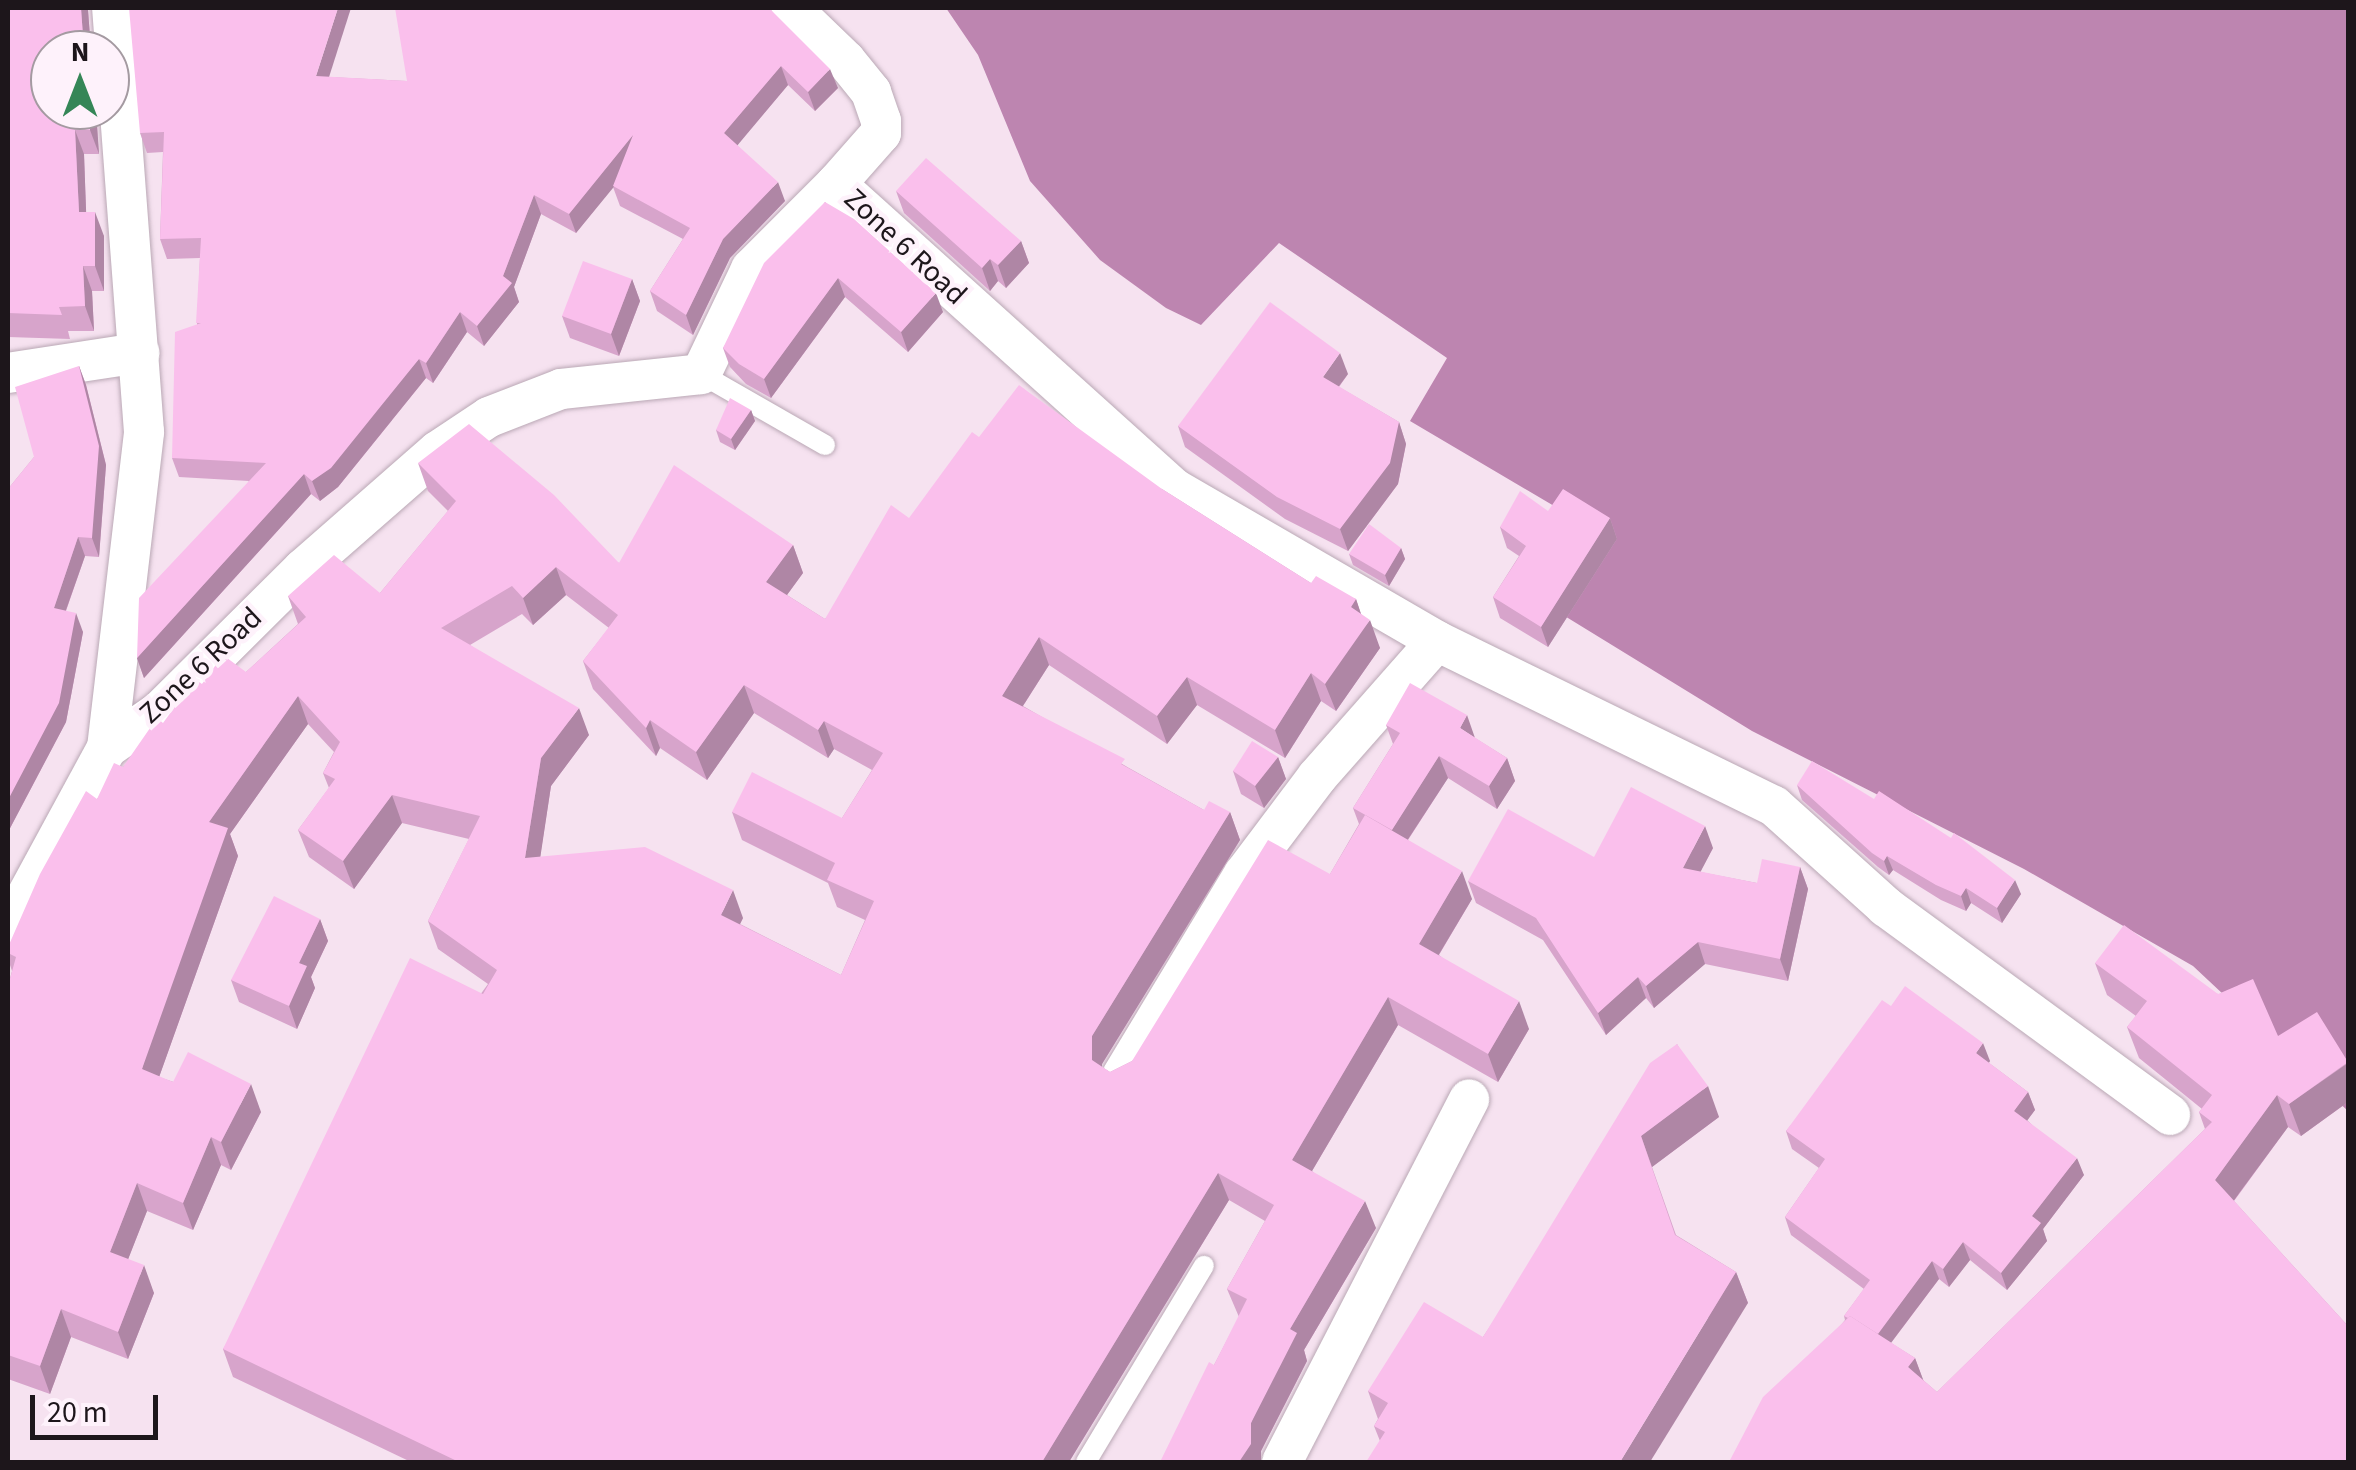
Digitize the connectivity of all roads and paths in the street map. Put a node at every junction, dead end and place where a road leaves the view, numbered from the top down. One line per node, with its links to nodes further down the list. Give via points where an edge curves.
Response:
1 (112, 8): 4 (street)
2 (792, 8): 3 (street, via 846,61 882,120 881,132)
3 (836, 184): 6 (street, Zone 6 Road, via 751,269); 8 (street, Zone 6 Road, via 1175,489)
4 (139, 352): 5 (street); 9 (street, via 144,432 137,538)
5 (8, 374)
6 (701, 374): 7 (lane); 9 (street, Zone 6 Road, via 561,388 489,417 438,450 303,569 160,711)
7 (824, 445)
8 (1437, 641): 11 (street, via 1317,777 1244,874); 13 (street, Zone 6 Road, via 1786,814 1886,908)
9 (107, 748): 10 (street, Zone 6 Road)
10 (8, 930)
11 (1122, 1076)
12 (1469, 1099): 16 (street)
13 (2170, 1115)
14 (1204, 1266): 15 (lane)
15 (1086, 1462)
16 (1282, 1462)

